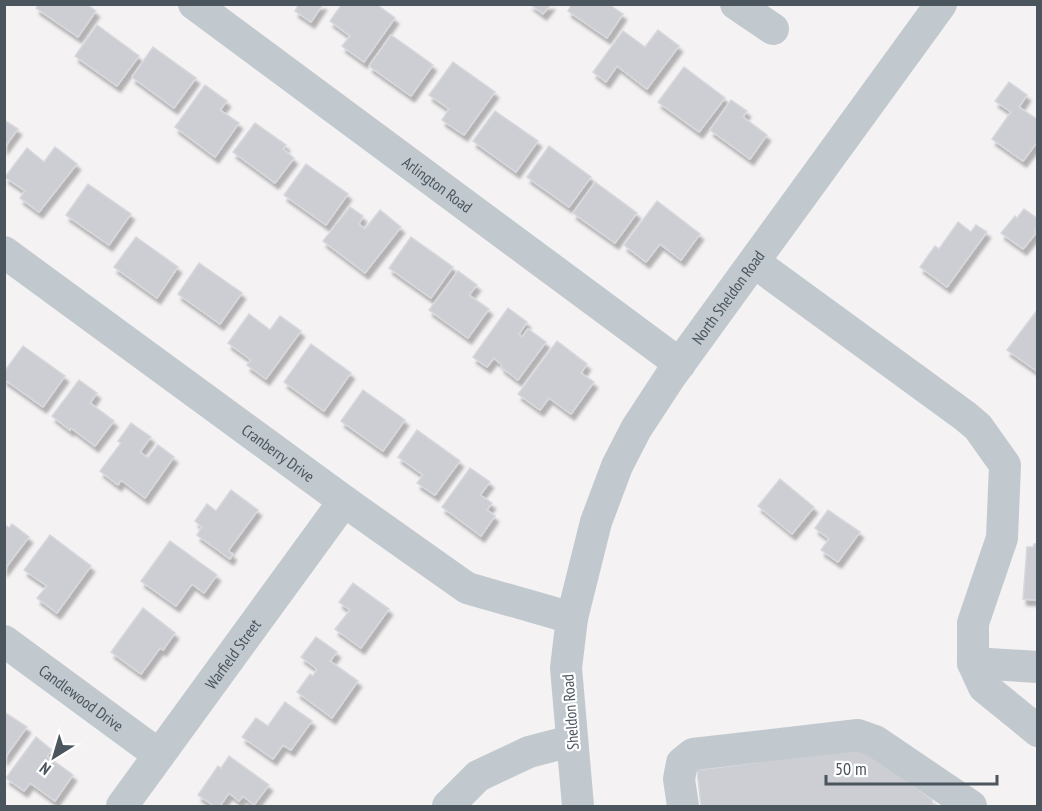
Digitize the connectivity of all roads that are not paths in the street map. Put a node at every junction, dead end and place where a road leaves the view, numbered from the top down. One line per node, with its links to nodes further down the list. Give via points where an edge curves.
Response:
1 (194, 4): 7 (street, Arlington Road)
2 (736, 4): 4 (street)
3 (941, 4): 6 (street, North Sheldon Road)
4 (772, 29)
5 (4, 252): 8 (street, Cranberry Drive)
6 (754, 262): 7 (street, North Sheldon Road); 11 (street, via 965,416 978,427 1005,465 1002,538 973,623)
7 (680, 364): 9 (street, North Sheldon Road, via 636,429 617,466 596,522)
8 (344, 501): 9 (street, Cranberry Drive, via 467,588); 15 (street, Warfield Street)
9 (572, 618): 14 (street, Sheldon Road, via 566,668)
10 (4, 641): 15 (street, Candlewood Drive)
11 (973, 663): 12 (street); 13 (street, via 984,687)
12 (1038, 667)
13 (1038, 731)
14 (571, 741): 16 (street, via 529,752 478,776); 18 (street, Sheldon Road)
15 (159, 755): 17 (street, Warfield Street)
16 (458, 803)
17 (122, 807)
18 (578, 807)
19 (683, 807): 20 (street, via 679,780 682,763 693,754 858,735 875,741)
20 (971, 807)

